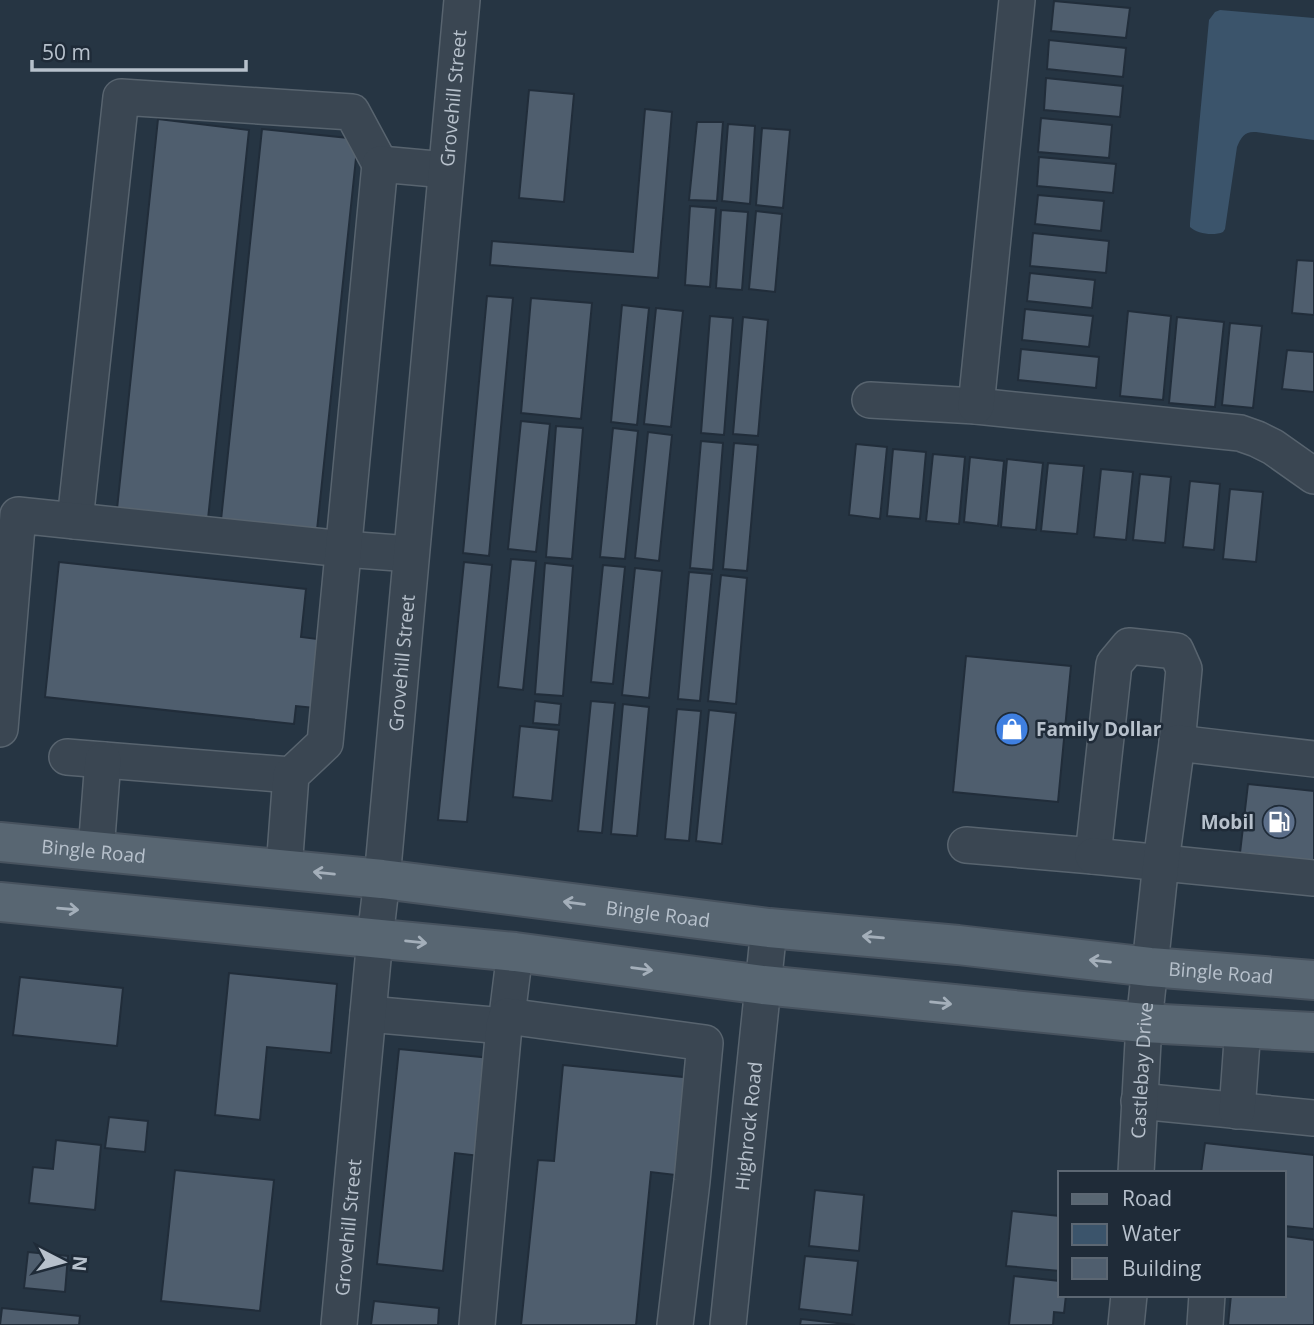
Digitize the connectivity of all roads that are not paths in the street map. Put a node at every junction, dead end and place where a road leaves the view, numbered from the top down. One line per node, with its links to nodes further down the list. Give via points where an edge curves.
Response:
1 (462, 0): 4 (street, Grovehill Street)
2 (1017, 0): 6 (street)
3 (380, 164): 4 (street); 8 (street, via 352,112 121,97); 9 (street)
4 (446, 170): 10 (street, Grovehill Street)
5 (870, 400): 6 (street)
6 (976, 405): 7 (street, via 1240,433 1273,447)
7 (1314, 476)
8 (75, 521): 9 (street); 11 (street, via 18,515)
9 (344, 549): 10 (street); 16 (street, via 325,743)
10 (411, 554): 23 (street, Grovehill Street)
11 (0, 729)
12 (1177, 743): 14 (street); 20 (street, Castlebay Drive, via 1184,669 1176,651 1129,646 1114,664); 21 (street, Castlebay Drive)
13 (67, 757): 15 (street)
14 (1314, 759)
15 (103, 760): 16 (street); 19 (street)
16 (290, 775): 22 (street)
17 (0, 842): 19 (main road, Bingle Road)
18 (966, 845): 20 (street)
19 (96, 851): 22 (main road, Bingle Road)
20 (1093, 856): 21 (street)
21 (1161, 862): 24 (street); 29 (street, Castlebay Drive)
22 (284, 869): 23 (main road, Bingle Road, one-way to 22)
23 (382, 878): 26 (main road, Bingle Road, one-way to 23); 27 (street, Grovehill Street)
24 (1314, 878)
25 (0, 902): 27 (main road, one-way to 27)
26 (769, 928): 29 (main road, Bingle Road, one-way to 26); 31 (street, Highrock Road)
27 (375, 938): 28 (main road, one-way to 28); 32 (street, Grovehill Street)
28 (515, 952): 31 (main road, one-way to 31); 33 (street)
29 (1150, 967): 30 (main road, Bingle Road); 34 (street, Castlebay Drive)
30 (1314, 980)
31 (763, 985): 34 (main road, one-way to 34); 46 (street, Highrock Road)
32 (368, 1014): 33 (street); 43 (street, Grovehill Street)
33 (506, 1021): 44 (street); 45 (street, via 705,1043)
34 (1144, 1023): 35 (main road); 37 (street, Castlebay Drive)
35 (1243, 1027): 36 (main road); 38 (street)
36 (1314, 1031)
37 (1139, 1101): 38 (street); 40 (street, Castlebay Drive)
38 (1237, 1111): 39 (street)
39 (1314, 1118)
40 (1136, 1171)
41 (1129, 1297): 47 (street)
42 (1208, 1297): 48 (street)
43 (339, 1325)
44 (477, 1325)
45 (675, 1325)
46 (728, 1325)
47 (1126, 1325)
48 (1205, 1325)

